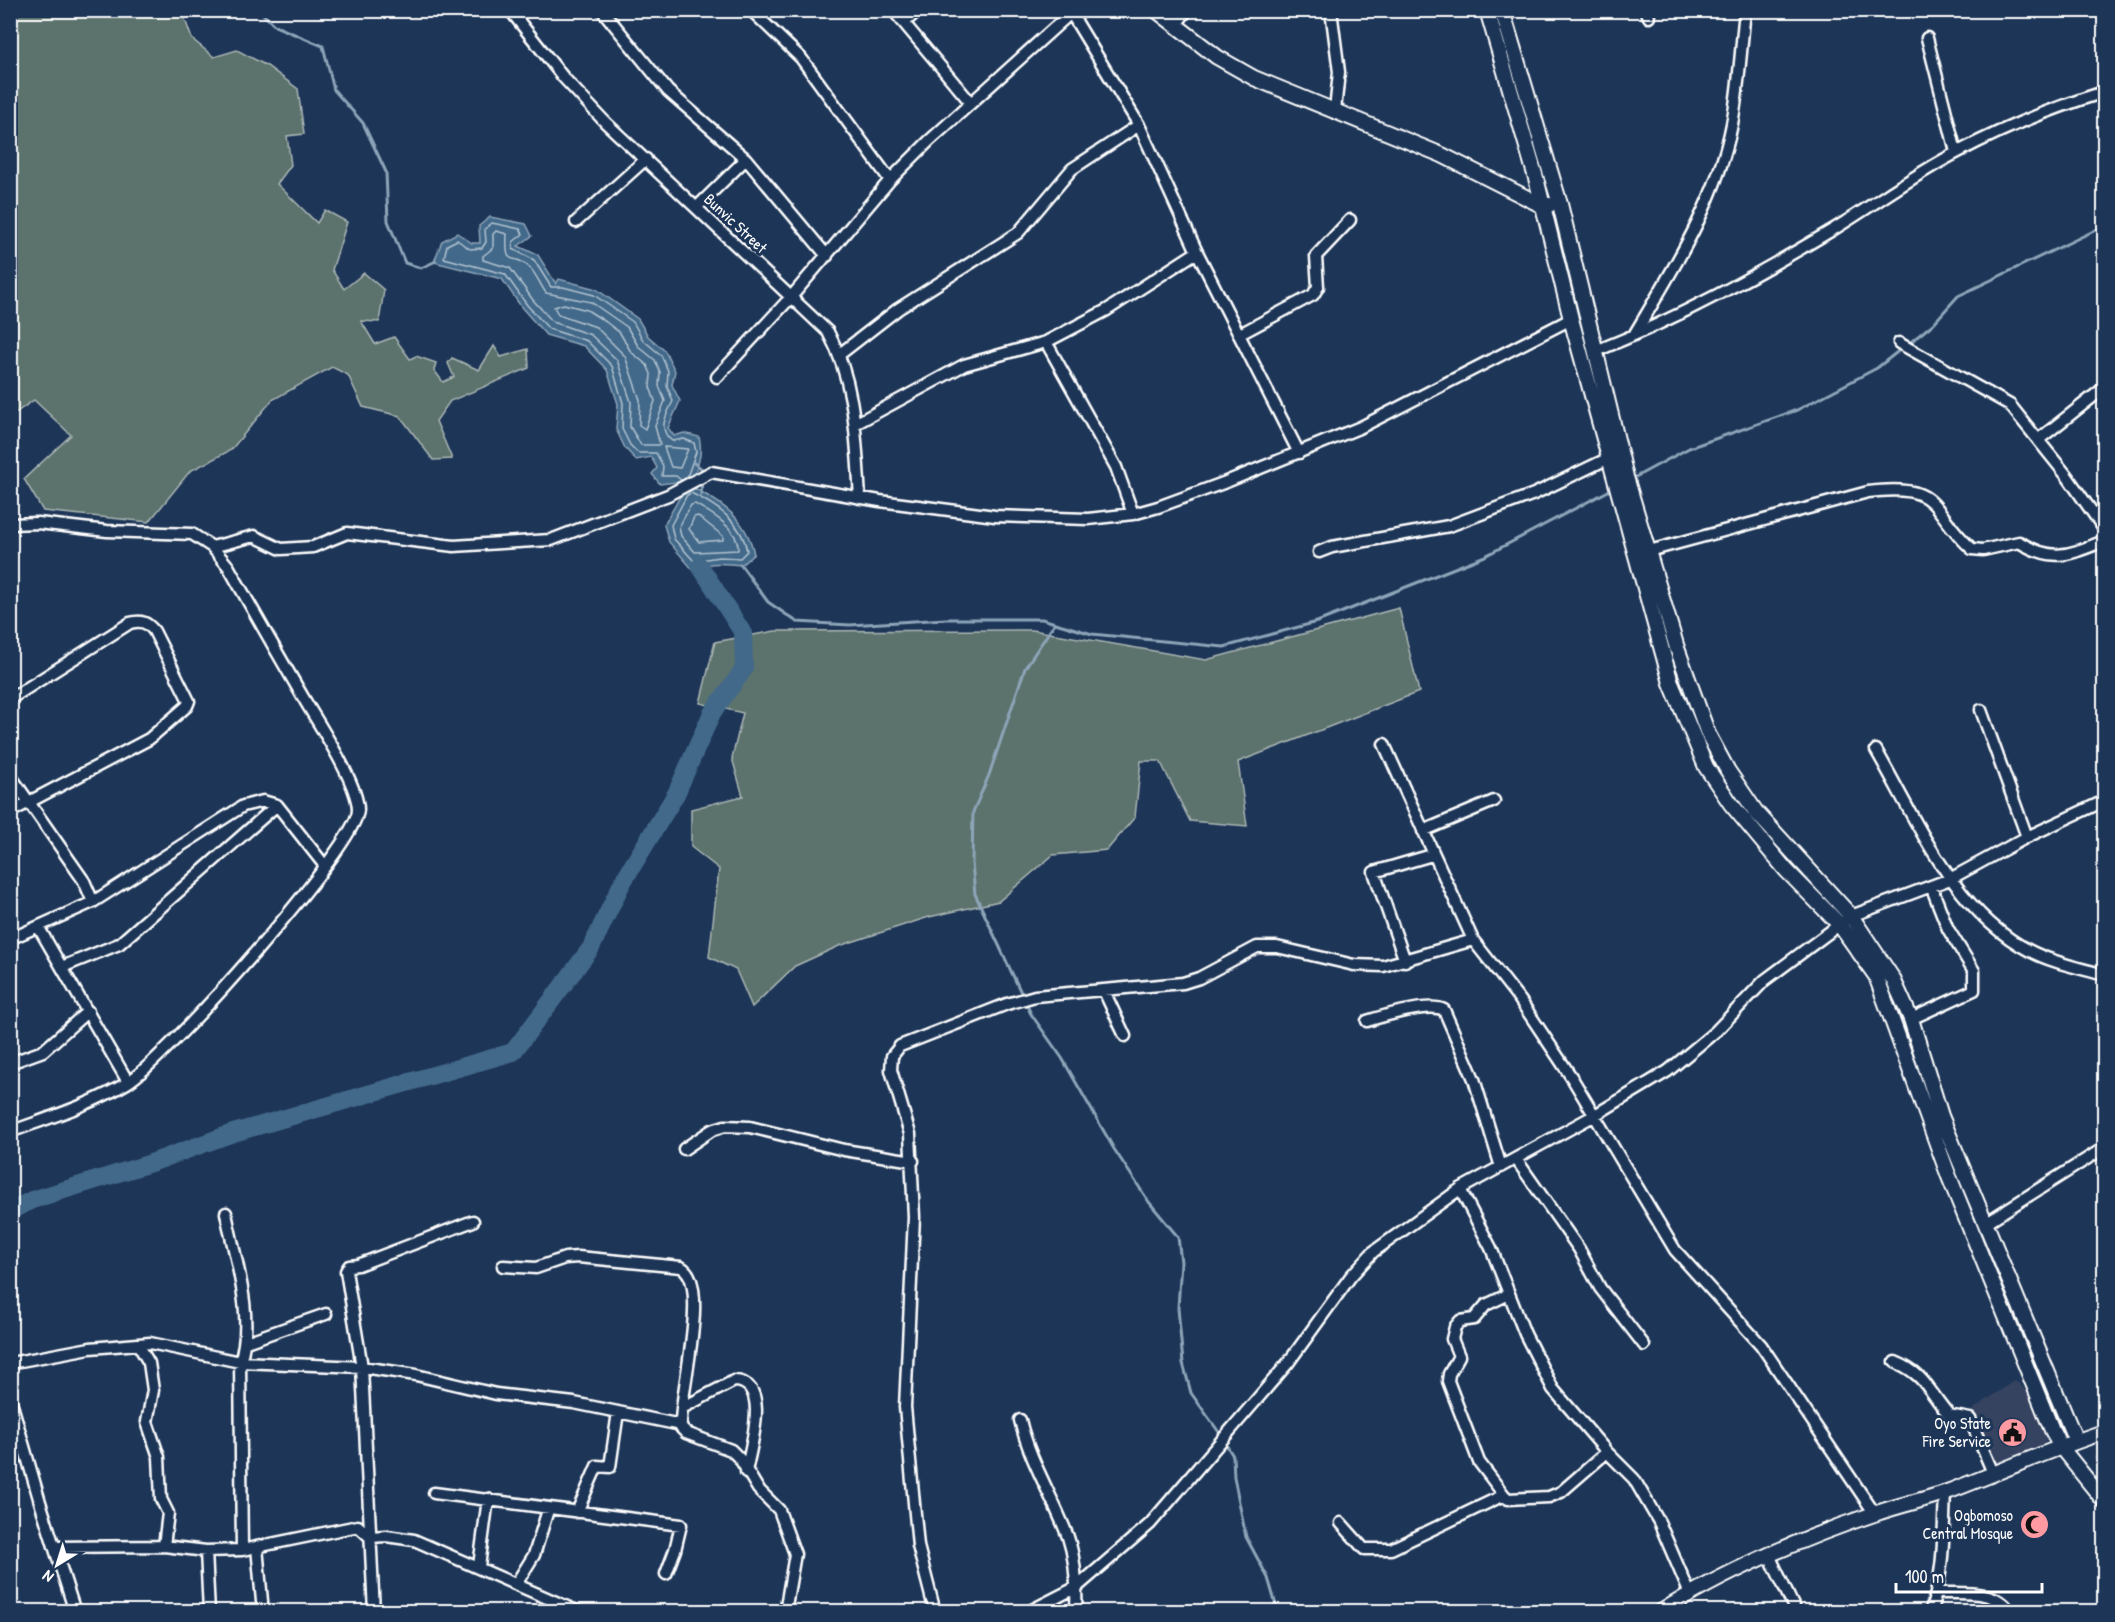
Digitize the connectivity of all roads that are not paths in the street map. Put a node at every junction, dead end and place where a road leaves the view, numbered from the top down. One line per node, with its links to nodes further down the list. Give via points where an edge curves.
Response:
1 (510, 10): 21 (street, Bunvic Street, via 563,77)
2 (602, 10): 22 (street, via 668,91)
3 (751, 10): 23 (street, via 801,58)
4 (892, 10): 13 (street)
5 (918, 10): 13 (street)
6 (1156, 10): 14 (main road)
7 (1187, 10): 14 (street)
8 (1331, 10): 18 (street, via 1339,72)
9 (1487, 10): 25 (main road)
10 (1502, 10): 24 (main road)
11 (1745, 10): 34 (street, via 1732,125 1713,186 1692,236)
12 (1072, 12): 17 (street); 19 (street)
13 (904, 23): 17 (street)
14 (1175, 26): 18 (main road, via 1254,78)
15 (1927, 38): 20 (street)
16 (2104, 92): 20 (street, via 2043,111)
17 (971, 103): 23 (street)
18 (1335, 111): 25 (main road, via 1442,155)
19 (1139, 125): 29 (street); 38 (street, via 1072,169 1018,233 898,309)
20 (1956, 153): 34 (street, via 1779,262)
21 (646, 159): 26 (street, Bunvic Street); 28 (street)
22 (746, 159): 26 (street); 30 (street)
23 (890, 180): 30 (street)
24 (1560, 204): 25 (main road); 37 (main road)
25 (1543, 206): 32 (main road)
26 (697, 207): 31 (street, Bunvic Street)
27 (1350, 220): 33 (street, via 1316,256 1318,287 1313,295)
28 (576, 222)
29 (1197, 252): 33 (street); 35 (street, via 1107,310)
30 (827, 256): 31 (street)
31 (792, 296): 38 (street, Bunvic Street, via 828,332); 39 (street)
32 (1571, 320): 43 (street, via 1361,427); 44 (main road)
33 (1240, 334): 43 (street)
34 (1634, 336): 37 (street)
35 (1046, 342): 41 (street, via 964,365); 47 (street, via 1116,466)
36 (1899, 343): 42 (street, via 2010,405)
37 (1596, 351): 45 (main road)
38 (840, 354): 41 (street, Bunvic Street)
39 (717, 377)
40 (2104, 388): 42 (street)
41 (855, 424): 46 (street, Bunvic Street)
42 (2038, 440): 49 (street)
43 (1299, 453): 47 (street)
44 (1609, 458): 45 (main road); 53 (street, via 1533,494 1449,526)
45 (1623, 487): 52 (main road); 71 (main road, via 1671,683 1706,767 1756,837)
46 (860, 498): 47 (street, via 1030,519); 51 (street, via 711,472 668,495 552,540 454,546 347,533 313,547 281,549 254,536)
47 (1133, 514)
48 (10, 524): 51 (street, via 192,534)
49 (2104, 529)
50 (2104, 540): 52 (street, via 2057,557 2038,554 2019,542 1972,549 1927,497 1889,489)
51 (212, 547): 67 (street, via 228,566 350,783 358,810 355,823)
52 (1649, 550): 71 (main road, via 1677,648 1708,734 1756,812)
53 (1319, 552)
54 (10, 699): 59 (street, via 138,621 148,623 154,631 189,700 149,739)
55 (1981, 710): 65 (street)
56 (1384, 744): 64 (street)
57 (1876, 750): 68 (street)
58 (10, 775): 59 (street)
59 (28, 801): 63 (street); 70 (street, via 84,881)
60 (1494, 801): 64 (street)
61 (2104, 801): 65 (street)
62 (277, 805): 67 (street); 70 (street, via 263,801 243,806); 76 (street, via 119,944)
63 (10, 812)
64 (1423, 831): 66 (street)
65 (2027, 837): 68 (street)
66 (1432, 855): 74 (street); 75 (street, via 1374,872)
67 (325, 866): 84 (street, via 209,1005 159,1057)
68 (1950, 879): 69 (street); 77 (street, via 1984,916 2030,951)
69 (1931, 886): 71 (street); 80 (street, via 1948,929 1974,971 1974,990)
70 (93, 902): 72 (street)
71 (1845, 920): 80 (main road, via 1893,979); 85 (street, via 1765,980 1716,1031 1673,1067); 113 (main road, via 1888,1005 1948,1174)
72 (39, 928): 73 (street); 76 (street)
73 (10, 939)
74 (1473, 940): 75 (street); 85 (street, via 1520,1000)
75 (1405, 961): 78 (street, via 1383,966 1354,965 1277,947 1257,947 1183,983)
76 (62, 967): 79 (street)
77 (2104, 975)
78 (1104, 991): 82 (street); 90 (street, via 1035,996 900,1046 892,1056 891,1070 910,1134)
79 (88, 1011): 83 (street, via 43,1051); 84 (street)
80 (1911, 1019): 95 (main road, via 1941,1116)
81 (1367, 1021): 91 (street, via 1415,1010 1444,1010 1474,1079)
82 (1125, 1036)
83 (10, 1063)
84 (128, 1082): 86 (street, via 74,1110)
85 (1595, 1116): 89 (street); 124 (street, via 1675,1250 1761,1345)
86 (10, 1132)
87 (2104, 1148): 95 (street)
88 (684, 1149): 90 (street, via 712,1130 750,1127 844,1150)
89 (1515, 1159): 91 (street); 101 (street, via 1579,1250 1600,1288)
90 (913, 1161): 145 (street, via 905,1407 918,1546)
91 (1501, 1167): 92 (street)
92 (1460, 1189): 97 (street, via 1491,1248); 136 (street, via 1361,1263 1300,1349 1133,1541)
93 (226, 1213): 99 (street, via 242,1296)
94 (473, 1221): 105 (street, via 349,1266 346,1271)
95 (1987, 1222): 112 (main road)
96 (503, 1266): 107 (street, via 536,1268 578,1257 688,1270 694,1314)
97 (1509, 1294): 114 (street, via 1553,1389); 119 (street, via 1486,1305 1474,1319 1460,1321 1455,1327 1452,1339 1459,1356 1448,1381 1479,1462)
98 (326, 1314): 99 (street)
99 (246, 1342): 102 (street)
100 (138, 1344): 102 (street, via 150,1343); 104 (street, via 90,1348); 128 (street, via 149,1363 153,1390 147,1422 159,1457 161,1499 168,1513)
101 (1644, 1345)
102 (240, 1362): 105 (street); 130 (street)
103 (1895, 1362): 116 (street, via 1912,1369 1925,1381 1949,1415 1970,1419)
104 (10, 1363)
105 (362, 1367): 108 (street, via 495,1394); 126 (street)
106 (10, 1398): 127 (street)
107 (682, 1408): 110 (street); 115 (street, via 734,1381 750,1386 756,1407)
108 (618, 1412): 110 (street); 123 (street, via 610,1467 597,1466)
109 (1020, 1420): 136 (street, via 1026,1446 1068,1538)
110 (681, 1425): 115 (street, via 686,1433 731,1450)
111 (2104, 1432): 112 (main road)
112 (2076, 1441): 113 (main road)
113 (2060, 1446): 116 (main road); 121 (main road)
114 (1606, 1452): 119 (street, via 1561,1492 1549,1497 1508,1499); 138 (street, via 1634,1479 1648,1500)
115 (746, 1472): 144 (street, via 779,1510 795,1554)
116 (1993, 1473): 117 (main road)
117 (1945, 1492): 124 (main road); 137 (street)
118 (434, 1493): 120 (street)
119 (1504, 1495): 125 (street, via 1391,1549 1364,1549)
120 (488, 1499): 122 (street); 133 (street)
121 (2104, 1501)
122 (548, 1510): 123 (street); 135 (street, via 537,1548)
123 (577, 1512): 134 (street, via 681,1525)
124 (1875, 1514): 132 (main road)
125 (1341, 1523)
126 (370, 1537): 129 (street, via 364,1529 349,1526); 133 (street, via 414,1540); 142 (street)
127 (54, 1546): 128 (street); 139 (street)
128 (164, 1546): 131 (street)
129 (257, 1547): 130 (street); 141 (street)
130 (242, 1550): 131 (street)
131 (206, 1551): 140 (street)
132 (1770, 1557): 138 (main road); 149 (street)
133 (479, 1566): 135 (street)
134 (666, 1574)
135 (516, 1584): 143 (street)
136 (1077, 1587): 146 (street); 147 (street)
137 (1937, 1593): 150 (street); 151 (street, via 1993,1596)
138 (1690, 1594): 148 (main road)
139 (75, 1611)
140 (209, 1611)
141 (263, 1611)
142 (374, 1611)
143 (579, 1611)
144 (785, 1611)
145 (935, 1611)
146 (1028, 1611)
147 (1076, 1611)
148 (1661, 1611)
149 (1796, 1611)
150 (1930, 1611)
151 (2010, 1611)

